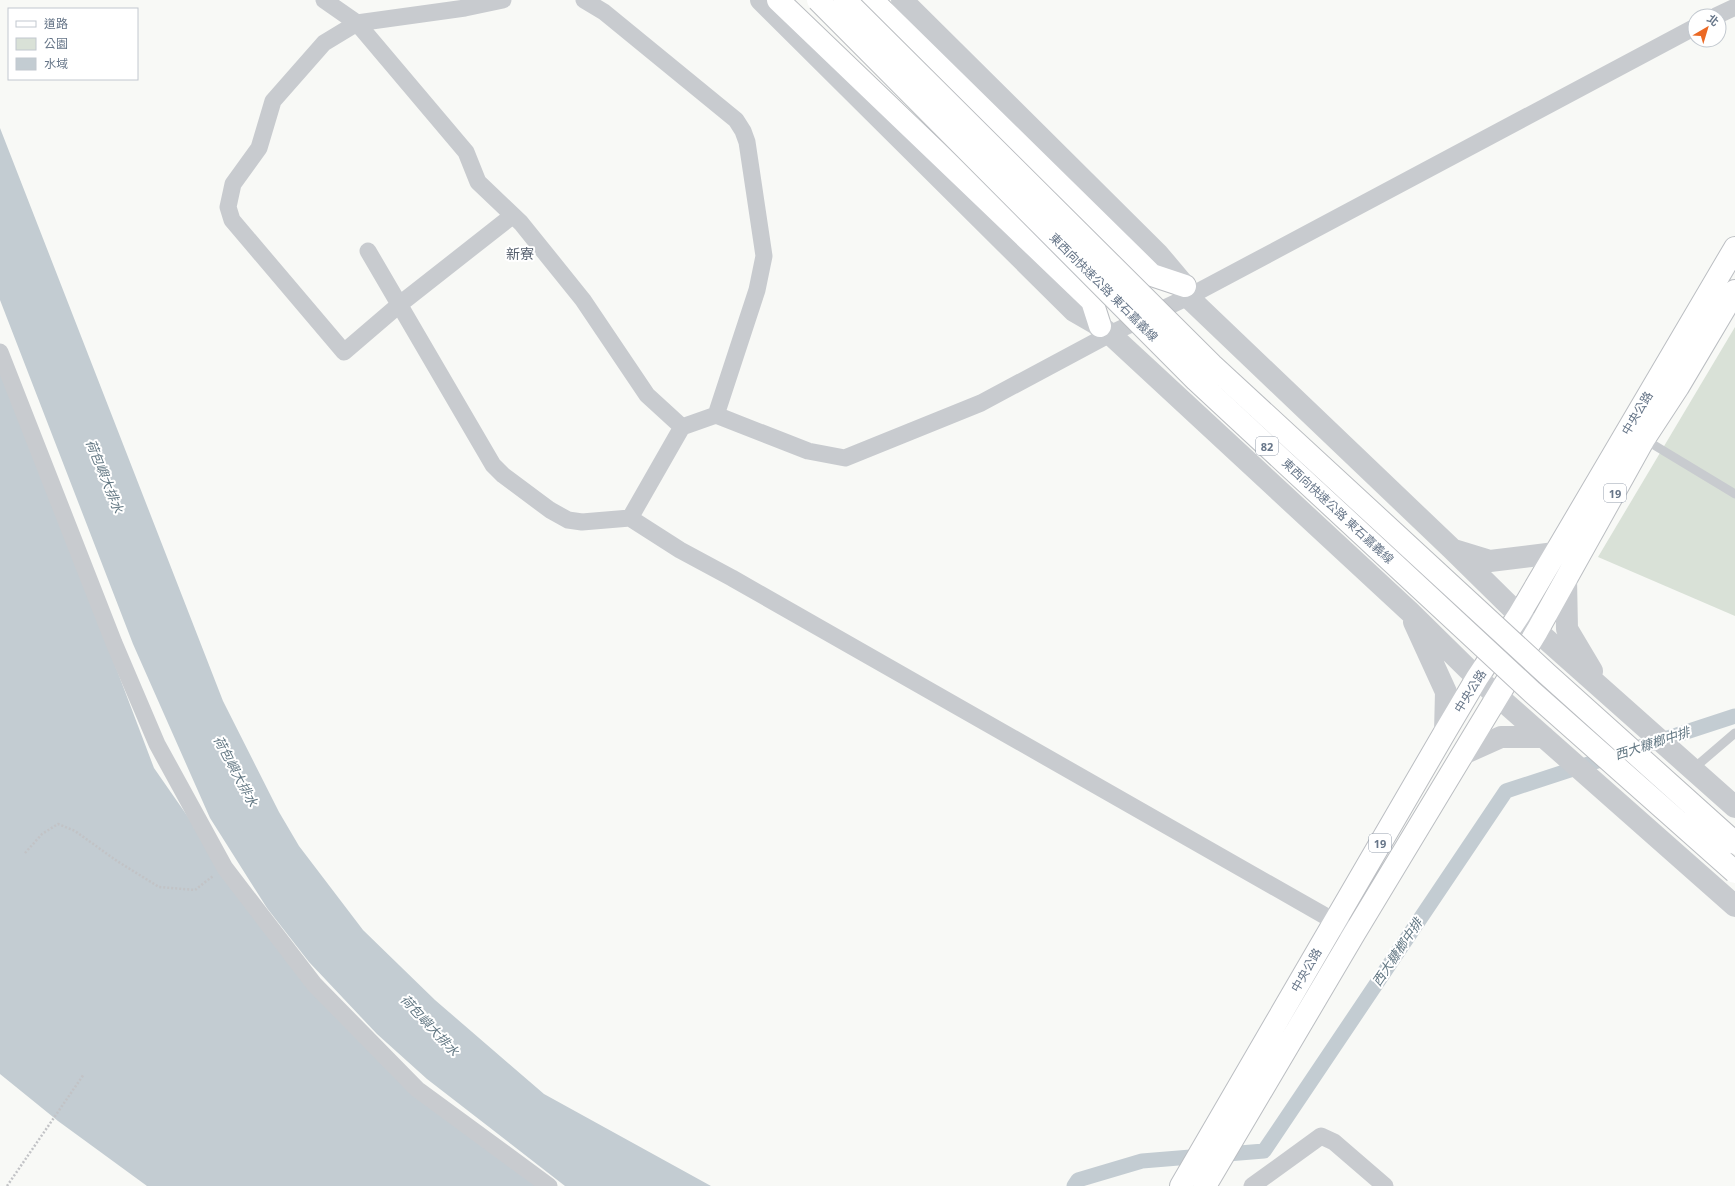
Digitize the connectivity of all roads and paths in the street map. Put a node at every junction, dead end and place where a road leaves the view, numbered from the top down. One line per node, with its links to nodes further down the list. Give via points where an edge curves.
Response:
1 (324, 0): 10 (street)
2 (503, 0): 10 (street)
3 (584, 0): 22 (street, via 604,12 736,120 745,136 764,256 757,290)
4 (761, 0): 18 (street, via 1074,311)
5 (778, 0): 18 (main road, via 1092,301)
6 (818, 0): 45 (main road, 東西向快速公路 東石嘉義線 / 82, bridge, via 1196,380 1526,687)
7 (845, 0): 42 (main road, 東西向快速公路 東石嘉義線 / 82, bridge, via 1212,365 1547,674)
8 (872, 0): 15 (main road, via 1152,275)
9 (902, 0): 15 (street, via 1158,254)
10 (357, 23): 12 (street, via 466,152 478,182); 17 (street, via 324,43 272,101 259,148 233,184 228,207 232,220 344,352)
11 (1687, 31): 15 (street)
12 (512, 216): 17 (street); 23 (street, via 521,223 583,300 647,395)
13 (1735, 248): 20 (main road, 中央公路 / 19)
14 (368, 251): 17 (street)
15 (1186, 291): 18 (street); 27 (street)
16 (1735, 291): 21 (main road, 中央公路 / 19)
17 (400, 304): 26 (street, via 485,452 503,475 550,510 568,520 582,522)
18 (1105, 330): 22 (street, via 981,403 845,458 808,451); 30 (street)
19 (0, 352): 44 (street, via 111,636 157,744)
20 (1659, 377): 21 (main road); 28 (main road, 中央公路 / 19)
21 (1678, 388): 24 (main road, 中央公路 / 19)
22 (716, 416): 23 (street)
23 (682, 427): 26 (street)
24 (1644, 439): 25 (lane); 29 (main road, 中央公路 / 19)
25 (1735, 494)
26 (630, 518): 47 (street, via 680,550)
27 (1452, 549): 28 (street, via 1490,561); 31 (street)
28 (1555, 553): 31 (main road, 中央公路 / 19)
29 (1566, 580): 32 (main road, 中央公路 / 19); 34 (street, via 1567,629)
30 (1410, 612): 33 (street); 36 (street, via 1446,692)
31 (1519, 615): 32 (street); 33 (main road, 中央公路 / 19)
32 (1537, 631): 34 (street); 35 (main road, 中央公路 / 19)
33 (1478, 678): 35 (street); 36 (main road, 中央公路 / 19)
34 (1604, 691): 40 (street)
35 (1498, 696): 38 (street); 39 (main road, 中央公路 / 19)
36 (1445, 732): 47 (main road, 中央公路 / 19)
37 (1735, 733): 40 (lane)
38 (1548, 740): 39 (street, via 1501,736); 46 (street)
39 (1463, 754): 48 (main road, 中央公路 / 19)
40 (1693, 769): 41 (street)
41 (1735, 807)
42 (1735, 843)
43 (25, 853): 44 (path, via 42,834 58,824 75,830 117,861 159,887 195,890)
44 (225, 868): 53 (street, via 314,984 417,1089)
45 (1735, 872)
46 (1735, 906)
47 (1334, 921): 48 (street); 50 (main road, 中央公路 / 19)
48 (1354, 934): 51 (main road, 中央公路 / 19)
49 (84, 1074): 52 (path)
50 (1183, 1182)
51 (1206, 1184)
52 (7, 1186)
53 (549, 1186)
54 (1252, 1186): 55 (street, via 1321,1136 1334,1142)
55 (1385, 1186)

